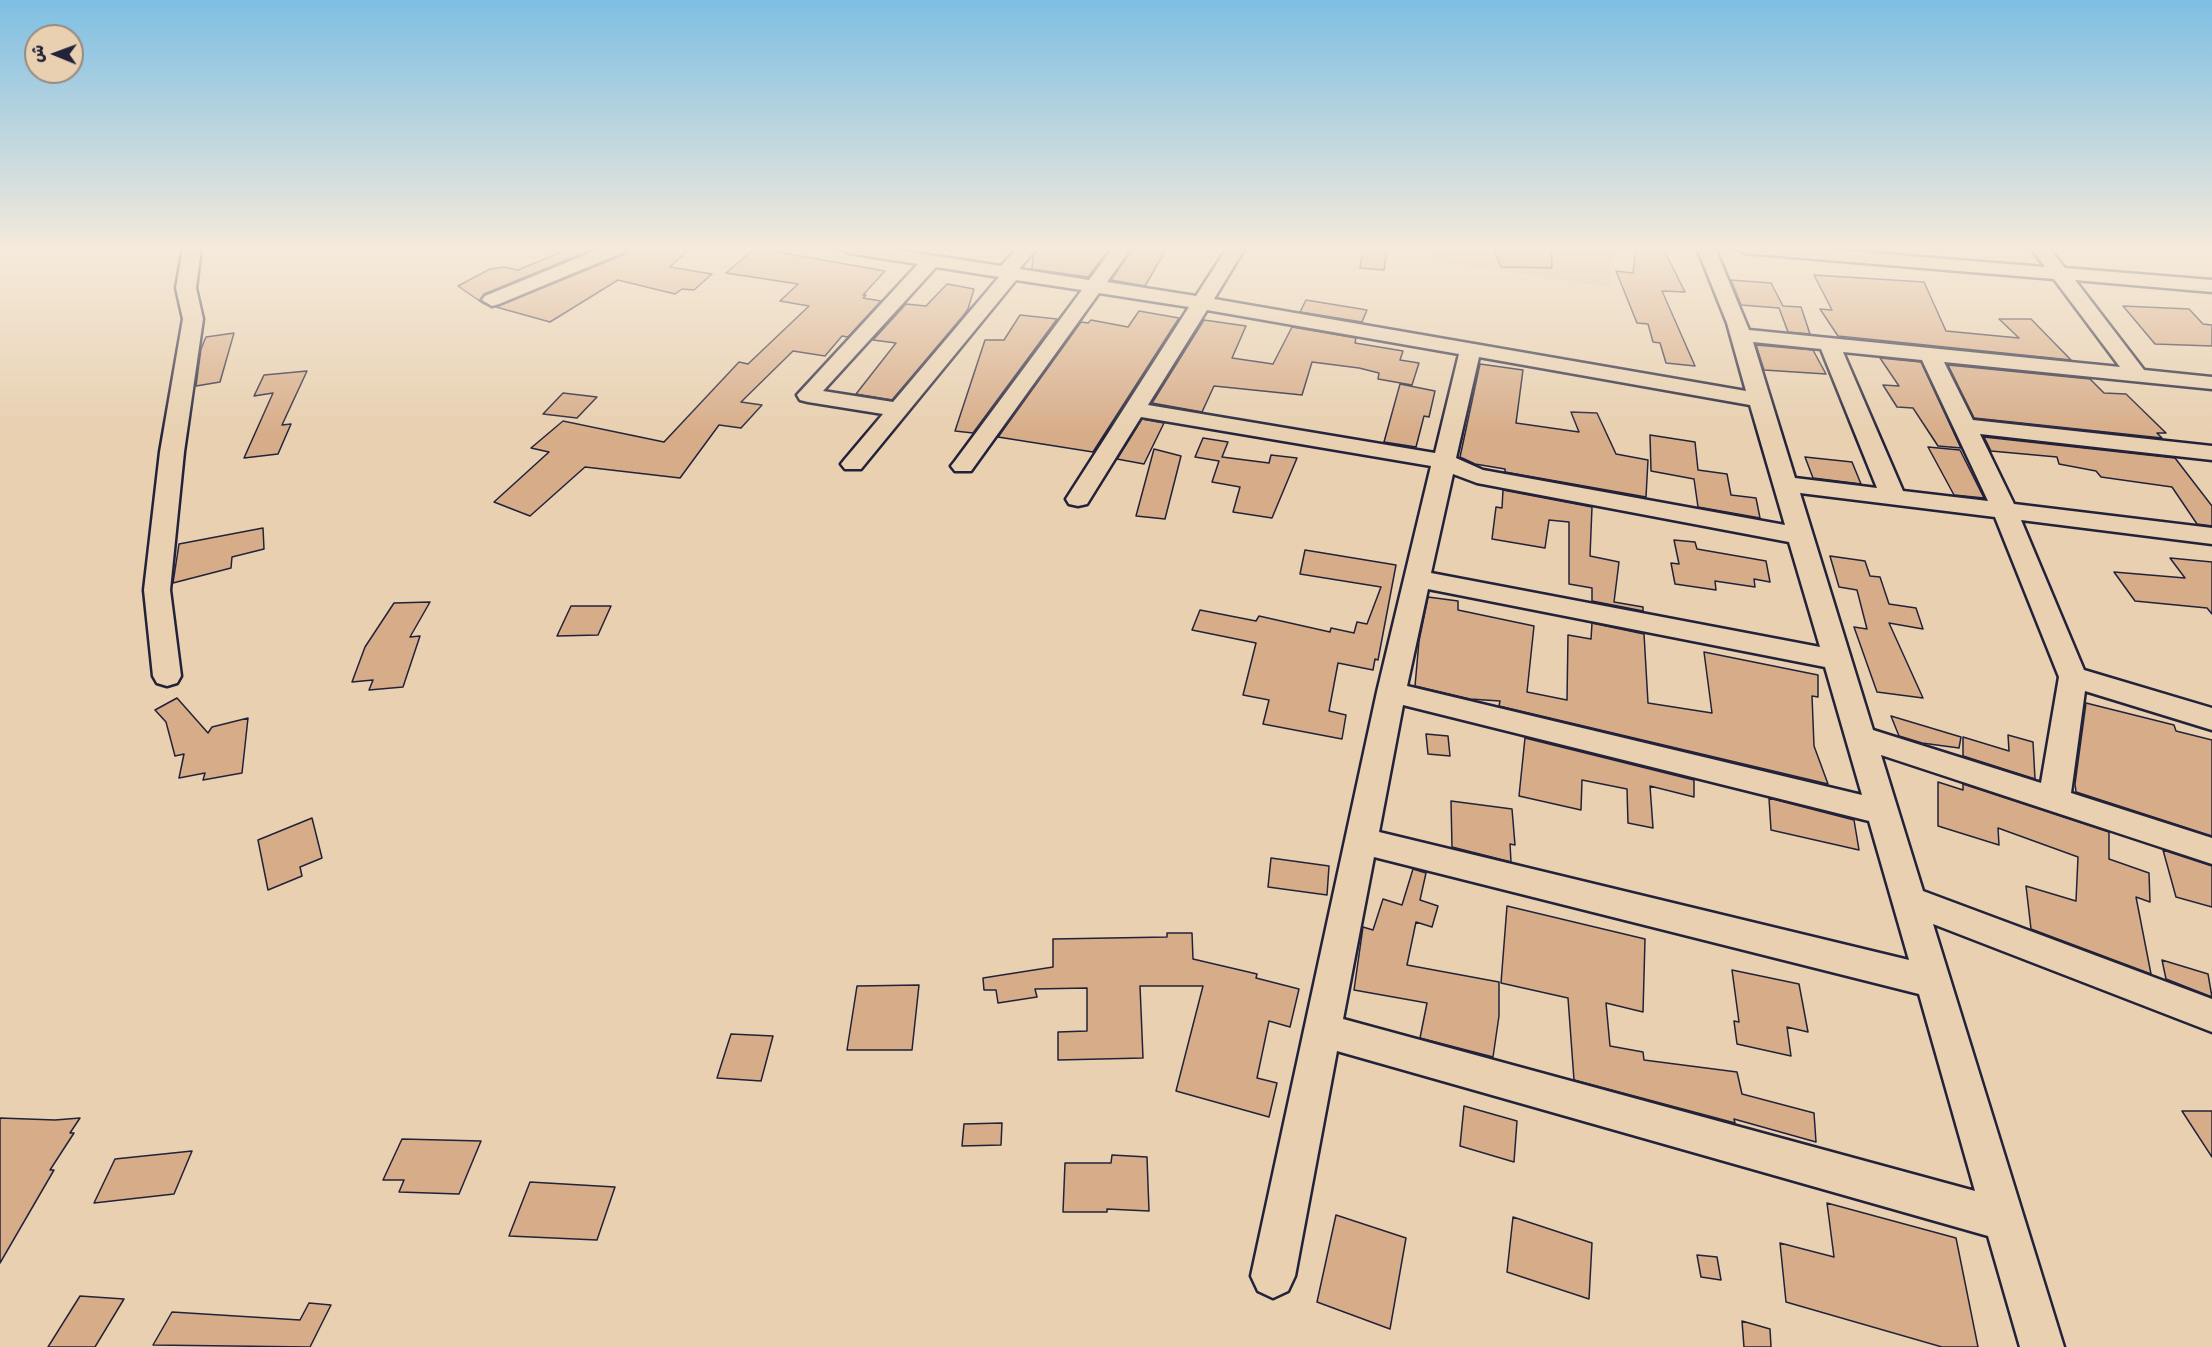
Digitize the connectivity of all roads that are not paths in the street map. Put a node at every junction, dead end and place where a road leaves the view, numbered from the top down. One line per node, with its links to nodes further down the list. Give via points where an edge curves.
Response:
1 (191, 311): 31 (street, via 157,590)
2 (874, 311): 17 (street, via 808,395)
3 (978, 311): 17 (street)
4 (1074, 311): 22 (street)
5 (1198, 311): 16 (street)
6 (1248, 311): 11 (street)
7 (1731, 311): 9 (street)
8 (2089, 311): 13 (street)
9 (1740, 335): 10 (street); 15 (street)
10 (1829, 344): 12 (street); 24 (street)
11 (1470, 350): 15 (street); 20 (street)
12 (1930, 354): 13 (street); 18 (street)
13 (2137, 375): 14 (street)
14 (2208, 387)
15 (1760, 400): 23 (street)
16 (1136, 409): 20 (street); 25 (street)
17 (898, 410): 21 (street)
18 (1964, 426): 19 (street); 26 (street)
19 (2212, 453)
20 (1443, 461): 27 (street, via 1477,476); 29 (street)
21 (853, 464)
22 (963, 466)
23 (1785, 484): 24 (street); 27 (street)
24 (1893, 497): 26 (street)
25 (1078, 499)
26 (2005, 511): 28 (street); 32 (street)
27 (1800, 536): 30 (street)
28 (2212, 536)
29 (1417, 579): 30 (street); 33 (street)
30 (1838, 660): 35 (street)
31 (167, 676)
32 (2073, 677): 34 (street); 36 (street)
33 (1391, 692): 37 (street); 38 (street)
34 (2212, 719)
35 (1860, 737): 36 (street); 37 (street)
36 (2054, 800): 39 (street)
37 (1882, 812): 40 (street)
38 (1361, 841): 41 (street); 43 (street)
39 (2212, 851)
40 (1909, 900): 41 (street); 42 (street)
41 (1934, 982): 44 (street)
42 (2212, 1016)
43 (1323, 1030): 44 (street); 45 (street)
44 (2004, 1220): 46 (street)
45 (1273, 1276)
46 (2042, 1347)

